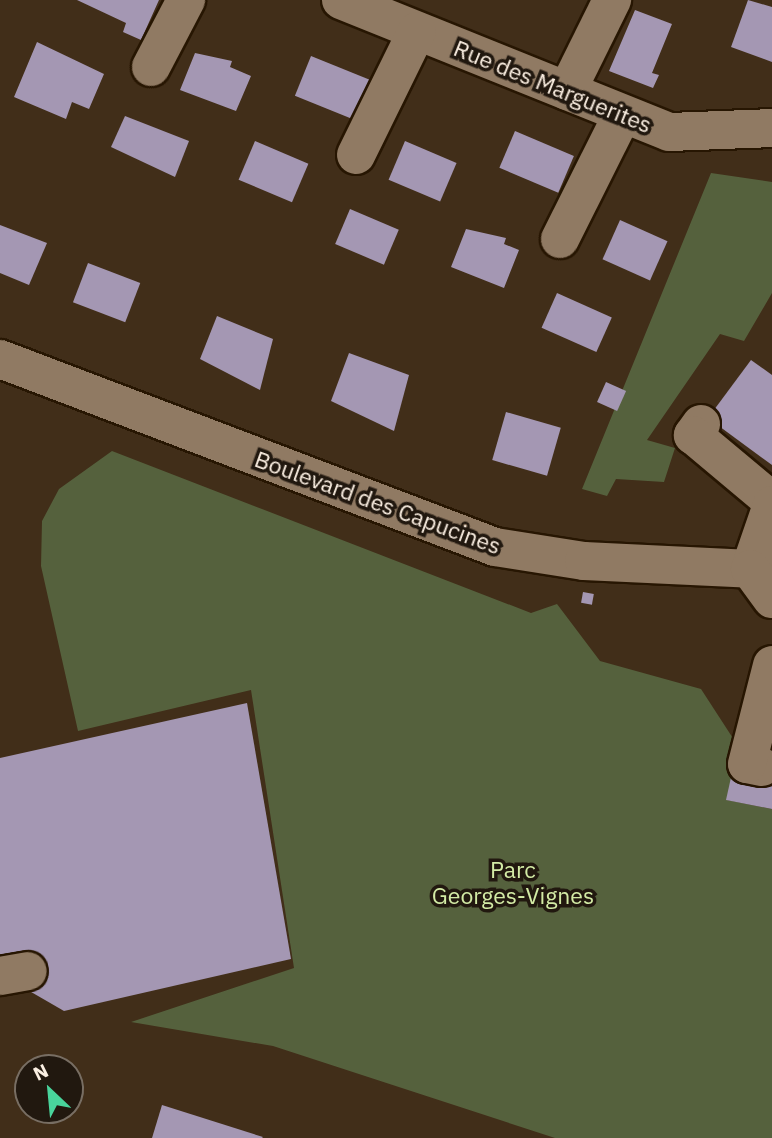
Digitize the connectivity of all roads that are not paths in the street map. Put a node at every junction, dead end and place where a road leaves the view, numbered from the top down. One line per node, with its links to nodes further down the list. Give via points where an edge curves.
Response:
1 (186, 0): 5 (street)
2 (612, 0): 6 (street)
3 (353, 2): 4 (street, Rue des Marguerites)
4 (417, 32): 6 (street, Rue des Marguerites); 9 (street)
5 (151, 67)
6 (567, 91): 7 (street, Rue des Marguerites)
7 (621, 117): 8 (street, Rue des Marguerites, via 670,132); 10 (street)
8 (772, 128)
9 (356, 155)
10 (560, 239)
11 (0, 359): 14 (street, Boulevard des Capucines, via 495,547)
12 (701, 424): 13 (street, via 693,435)
13 (772, 503): 14 (street)
14 (765, 579)
15 (772, 665): 16 (street, via 747,765)
16 (762, 767)

